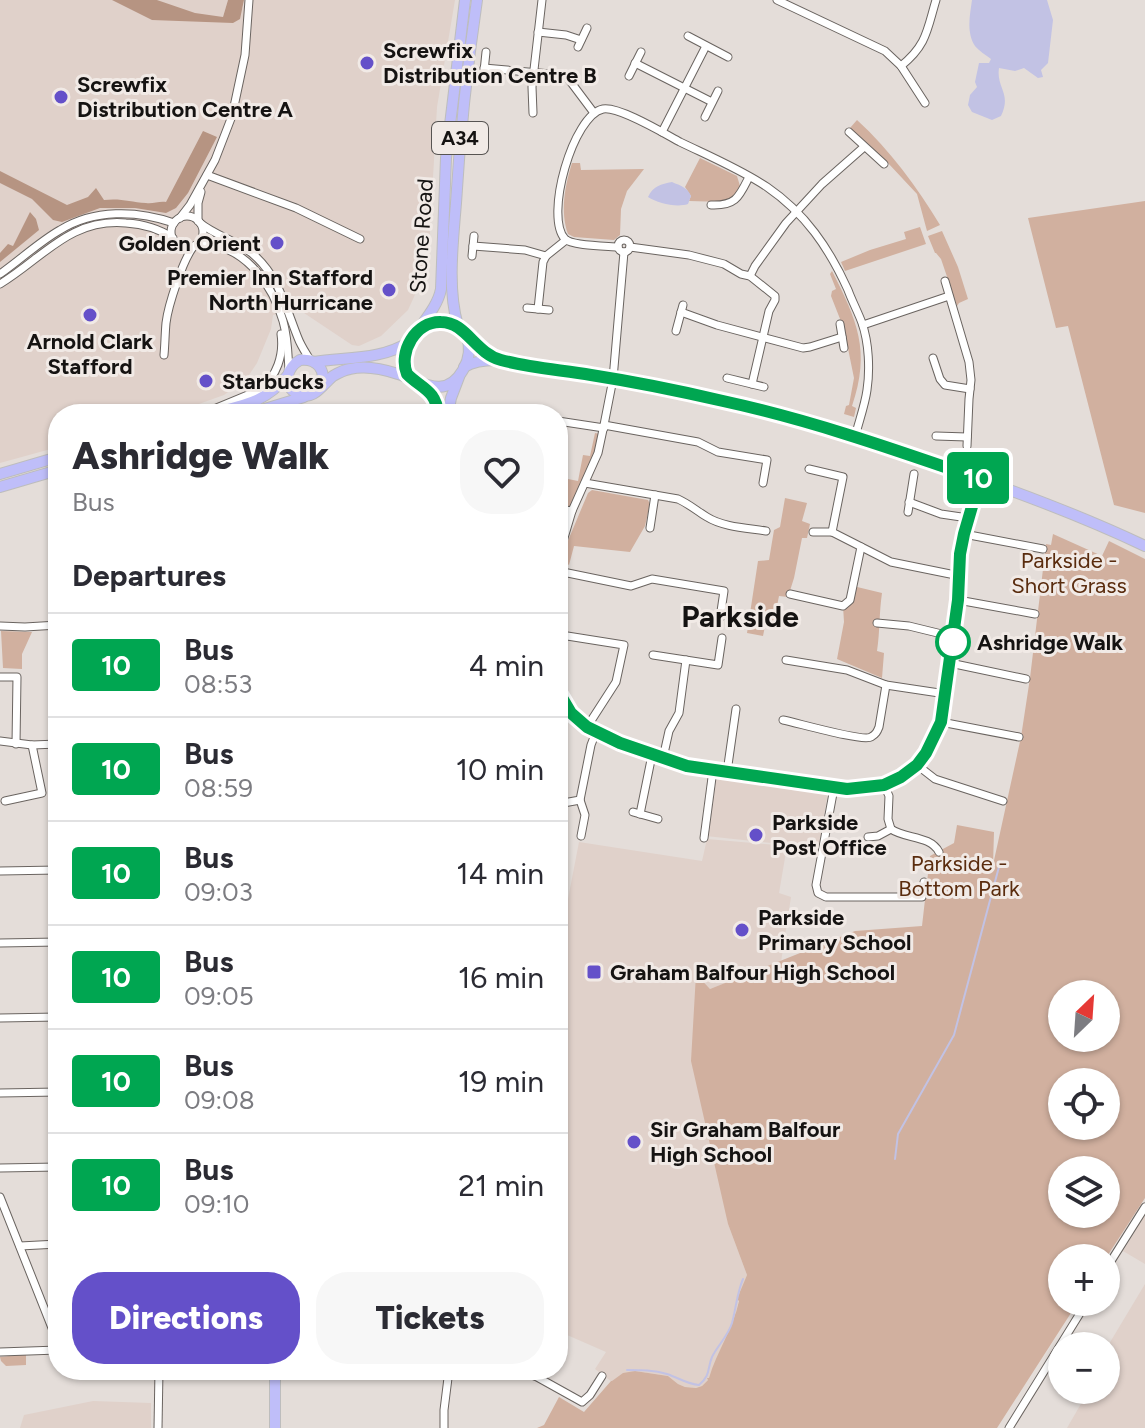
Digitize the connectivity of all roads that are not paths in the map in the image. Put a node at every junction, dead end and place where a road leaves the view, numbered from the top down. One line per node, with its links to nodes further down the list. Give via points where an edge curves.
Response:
1 (249, 0): 32 (street, via 239,87)
2 (465, 0): 60 (highway, Stone Road / A34, via 446,158 441,289)
3 (477, 0): 61 (highway, Stone Road / A34, via 454,228 452,295)
4 (542, 0): 8 (street)
5 (777, 0): 15 (street, via 885,51)
6 (936, 0): 15 (street, via 924,41)
7 (587, 28): 8 (street, via 580,43 572,36)
8 (538, 32): 17 (street)
9 (688, 36): 10 (street)
10 (706, 46): 13 (street); 20 (street)
11 (486, 52): 16 (street)
12 (641, 52): 14 (street)
13 (728, 57)
14 (635, 63): 18 (street); 20 (street)
15 (901, 66): 23 (street)
16 (484, 68): 17 (street); 19 (street)
17 (534, 72): 24 (street, via 534,109); 25 (street, via 567,77)
18 (629, 76)
19 (483, 81)
20 (685, 88): 22 (street); 27 (street)
21 (718, 91): 22 (street)
22 (712, 102): 26 (street)
23 (925, 103)
24 (544, 106)
25 (594, 113): 27 (street, via 613,109); 41 (street, via 581,129 563,174 559,213)
26 (705, 117)
27 (662, 132): 31 (street)
28 (849, 132): 29 (street)
29 (864, 147): 30 (street); 36 (street)
30 (884, 164)
31 (749, 177): 34 (street, via 739,196); 36 (street)
32 (205, 178): 37 (street); 38 (street); 40 (street, via 296,208)
33 (725, 192): 34 (street)
34 (727, 204): 35 (street)
35 (711, 205)
36 (797, 211): 50 (street); 59 (street, via 835,262)
37 (177, 220): 38 (street, via 190,217); 42 (street, via 171,230); 48 (street, via 126,213 75,222)
38 (199, 222): 43 (street, via 202,236); 70 (street, via 262,263)
39 (474, 236): 44 (street)
40 (360, 239)
41 (566, 240): 45 (street); 47 (street)
42 (174, 241): 43 (street, via 184,247); 49 (street); 52 (street, via 143,224 95,225 53,244)
43 (195, 245): 49 (street); 56 (street, via 223,247 248,263 260,274)
44 (473, 246): 46 (street); 47 (street)
45 (624, 249): 50 (street, via 689,255); 77 (street, via 612,343)
46 (472, 256)
47 (546, 256): 55 (street)
48 (0, 274)
49 (180, 274): 67 (street, via 166,321)
50 (750, 276): 63 (street, via 775,296)
51 (945, 281): 53 (street)
52 (0, 284)
53 (949, 296): 59 (street); 82 (street, via 969,362)
54 (527, 308): 55 (street)
55 (538, 309): 57 (street)
56 (278, 310): 72 (street, via 288,344); 84 (street, via 282,342 273,376 260,390)
57 (549, 310)
58 (840, 324): 64 (street)
59 (863, 325): 92 (street, via 867,390)
60 (422, 327): 61 (highway, via 441,322); 65 (highway)
61 (462, 330): 69 (highway); 71 (highway, via 469,354)
62 (676, 331): 63 (street, via 682,309)
63 (762, 337): 64 (street, via 803,348); 78 (street)
64 (842, 337): 66 (street)
65 (410, 341): 70 (highway, via 392,351); 75 (highway, via 404,363)
66 (844, 348)
67 (164, 355)
68 (933, 358): 73 (street)
69 (498, 360): 71 (highway, via 478,361); 77 (highway)
70 (312, 361): 72 (highway, via 297,362); 80 (highway, via 323,373)
71 (462, 372): 79 (highway, via 442,386); 88 (highway)
72 (288, 373): 83 (highway, via 290,388); 85 (highway, via 272,393)
73 (938, 373): 74 (street); 82 (street, via 945,385)
74 (928, 377)
75 (411, 378): 79 (highway); 80 (highway, via 357,368 336,374)
76 (727, 378): 78 (street)
77 (613, 379): 90 (street); 92 (highway, via 727,402)
78 (752, 384): 81 (street)
79 (424, 386): 87 (highway)
80 (321, 387): 83 (highway)
81 (764, 387)
82 (970, 389): 91 (street, via 967,442)
83 (306, 396): 86 (highway)
84 (228, 404)
85 (244, 404)
86 (280, 404)
87 (436, 404)
88 (450, 404)
89 (568, 422): 90 (street)
90 (604, 426): 99 (street); 100 (street, via 698,442 718,452 767,455)
91 (936, 436)
92 (855, 437): 98 (highway)
93 (48, 460): 96 (highway)
94 (809, 469): 112 (street, via 843,477)
95 (48, 473): 101 (highway)
96 (0, 474)
97 (914, 474): 103 (street)
98 (980, 479): 107 (street); 114 (highway)
99 (585, 483): 102 (street); 105 (street)
100 (763, 483)
101 (0, 487)
102 (655, 495): 109 (street); 110 (street, via 688,503 717,521)
103 (909, 502): 106 (street); 107 (street)
104 (568, 510): 105 (street)
105 (572, 511): 108 (street)
106 (908, 512)
107 (968, 518): 113 (street)
108 (568, 524)
109 (650, 528)
110 (766, 531)
111 (813, 532): 112 (street)
112 (832, 532): 115 (street)
113 (964, 534): 116 (street); 118 (street)
114 (1145, 546)
115 (861, 547): 118 (street, via 891,562); 119 (street, via 850,600 843,606)
116 (1043, 549)
117 (568, 573): 122 (street, via 631,586 652,579 724,591)
118 (960, 576): 120 (street)
119 (790, 594)
120 (958, 600): 121 (street); 127 (street)
121 (1035, 614)
122 (720, 618)
123 (877, 623): 127 (street)
124 (0, 626): 125 (street)
125 (48, 626)
126 (568, 636): 141 (street, via 624,645 616,682)
127 (954, 637): 132 (street)
128 (722, 638): 130 (street, via 718,665)
129 (653, 655): 130 (street)
130 (686, 660): 149 (street, via 679,713)
131 (786, 660): 135 (street, via 847,670)
132 (950, 663): 134 (street); 136 (street)
133 (0, 677): 145 (street, via 17,677)
134 (1026, 679)
135 (886, 685): 136 (street); 139 (street, via 879,727 871,738)
136 (946, 694): 140 (street)
137 (568, 708): 141 (street)
138 (736, 709): 152 (street)
139 (783, 720)
140 (941, 722): 143 (street); 150 (street)
141 (587, 727): 142 (street)
142 (596, 732): 148 (street); 155 (street)
143 (1019, 737)
144 (0, 741): 145 (street)
145 (16, 744): 147 (street)
146 (48, 744): 147 (street)
147 (32, 745): 156 (street, via 42,793)
148 (652, 755): 149 (street); 159 (street, via 636,813)
149 (663, 758): 151 (street)
150 (917, 765): 153 (street); 157 (street, via 943,783)
151 (713, 770): 152 (street); 163 (street)
152 (727, 772): 154 (street)
153 (884, 785): 154 (street); 160 (street)
154 (834, 788): 167 (street, via 818,893 922,897)
155 (580, 800): 158 (street); 161 (street, via 585,815)
156 (5, 801)
157 (1003, 801)
158 (568, 802)
159 (658, 819)
160 (891, 829): 162 (street); 164 (street, via 928,841)
161 (581, 836)
162 (868, 837)
163 (704, 838)
164 (939, 852)
165 (48, 870): 166 (street)
166 (0, 871)
167 (924, 882)
168 (48, 942): 169 (street)
169 (0, 943)
170 (48, 1017): 171 (street)
171 (0, 1018)
172 (48, 1092): 173 (street)
173 (0, 1093)
174 (48, 1167): 175 (street)
175 (0, 1168)
176 (0, 1197): 179 (street)
177 (1145, 1207): 180 (street)
178 (48, 1245): 179 (street)
179 (20, 1246): 182 (street)
180 (1120, 1247)
181 (1078, 1316): 190 (street)
182 (48, 1317)
183 (48, 1350): 184 (street)
184 (0, 1352)
185 (602, 1376): 189 (street, via 582,1402)
186 (159, 1380): 191 (street)
187 (275, 1380): 192 (highway)
188 (448, 1380): 193 (street)
189 (542, 1380)
190 (1011, 1425): 194 (street)
191 (158, 1428)
192 (275, 1428)
193 (444, 1428)
194 (1021, 1428)

